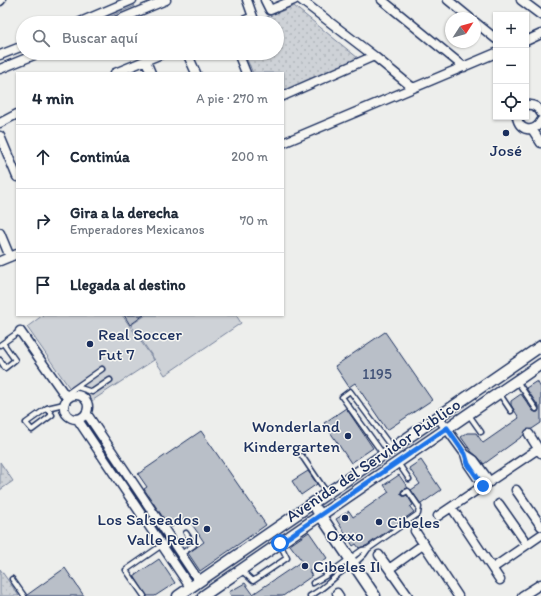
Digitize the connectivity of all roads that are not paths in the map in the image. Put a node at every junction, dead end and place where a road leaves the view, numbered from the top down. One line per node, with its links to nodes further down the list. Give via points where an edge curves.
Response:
1 (132, 0): 10 (street)
2 (166, 0): 14 (street)
3 (247, 0): 15 (street)
4 (265, 0): 5 (street, via 270,10)
5 (294, 0)
6 (301, 0): 23 (street)
7 (382, 0): 28 (street)
8 (448, 0): 11 (street)
9 (521, 0): 12 (street)
10 (124, 2): 13 (street)
11 (463, 12)
12 (541, 15)
13 (93, 16)
14 (128, 16)
15 (253, 16)
16 (481, 27): 18 (street)
17 (541, 34): 19 (street)
18 (493, 37)
19 (529, 40)
20 (16, 49): 22 (street)
21 (493, 54): 28 (street)
22 (0, 55)
23 (374, 56): 34 (street); 35 (street)
24 (20, 60): 29 (street)
25 (146, 60): 30 (street); 31 (street)
26 (190, 60): 32 (street)
27 (241, 60): 33 (street)
28 (464, 67): 34 (street)
29 (0, 69)
30 (117, 72)
31 (151, 72)
32 (196, 72)
33 (246, 72)
34 (413, 88): 44 (street)
35 (284, 96)
36 (529, 105): 37 (street)
37 (540, 109)
38 (16, 115): 40 (street)
39 (518, 120): 42 (street, via 521,127)
40 (0, 123)
41 (541, 123): 42 (street)
42 (532, 129): 45 (street)
43 (0, 136): 46 (street)
44 (284, 143)
45 (541, 143)
46 (16, 175)
47 (0, 233): 48 (street)
48 (14, 255): 49 (street)
49 (0, 261)
50 (20, 331): 51 (lane); 60 (street)
51 (1, 344): 53 (lane, via 15,360 5,368)
52 (541, 346): 66 (street, Avenida del Servidor Público)
53 (0, 360)
54 (541, 364): 57 (street, Avenida del Servidor Público)
55 (102, 369): 58 (lane)
56 (110, 380): 58 (lane, via 92,392)
57 (516, 381): 59 (street, Avenida del Servidor Público); 62 (lane)
58 (77, 386): 60 (lane)
59 (498, 393): 63 (lane); 65 (street, Avenida del Servidor Público)
60 (65, 399): 61 (lane); 64 (street, via 73,395 84,398 88,407); 67 (street, via 64,411 68,417)
61 (47, 408): 61 (lane, via 26,423 32,430 52,415)
62 (536, 409)
63 (511, 411)
64 (87, 414): 67 (street); 78 (street)
65 (468, 414): 68 (street, Avenida del Servidor Público); 69 (lane)
66 (438, 416): 68 (street); 71 (street, Avenida del Servidor Público)
67 (78, 420): 81 (street)
68 (447, 428): 74 (street, Avenida del Servidor Público); 76 (street, via 465,454 468,464)
69 (481, 432)
70 (529, 434): 72 (street)
71 (388, 451): 71 (lane, via 350,391 342,397); 79 (street, Avenida del Servidor Público)
72 (540, 451): 76 (street)
73 (302, 456): 79 (lane)
74 (398, 462): 75 (lane); 85 (street, Avenida del Servidor Público)
75 (408, 479)
76 (486, 484): 84 (street)
77 (516, 490): 87 (street)
78 (139, 492): 81 (lane); 95 (street)
79 (327, 493): 82 (street, Avenida del Servidor Público)
80 (404, 493): 97 (lane, via 408,491 419,507 418,514)
81 (131, 498): 94 (street)
82 (313, 503): 85 (street); 106 (street, Avenida del Servidor Público)
83 (499, 504): 93 (street)
84 (452, 508): 86 (street); 98 (street)
85 (321, 515): 91 (street, Avenida del Servidor Público); 97 (street)
86 (438, 516)
87 (541, 526)
88 (415, 531): 92 (street)
89 (186, 533): 95 (lane, via 194,545)
90 (541, 534): 93 (street)
91 (280, 543): 100 (street, Avenida del Servidor Público); 100 (lane, via 287,558 253,581)
92 (424, 544): 99 (street); 116 (street)
93 (527, 544): 98 (street)
94 (162, 545): 106 (street); 110 (lane, via 126,570)
95 (180, 554): 106 (street)
96 (379, 555): 99 (street)
97 (352, 561): 101 (lane); 104 (lane); 114 (street)
98 (492, 568): 103 (street)
99 (389, 569): 115 (street)
100 (241, 570): 112 (street, Avenida del Servidor Público)
101 (327, 575): 104 (lane); 105 (lane)
102 (12, 579): 109 (lane)
103 (500, 580)
104 (331, 582): 113 (lane)
105 (313, 583)
106 (195, 584): 111 (street, Avenida del Servidor Público)
107 (541, 584): 108 (street)
108 (525, 595)
109 (24, 596)
110 (144, 596)
111 (178, 596)
112 (203, 596)
113 (310, 596)
114 (375, 596)
115 (408, 596)
116 (458, 596)

